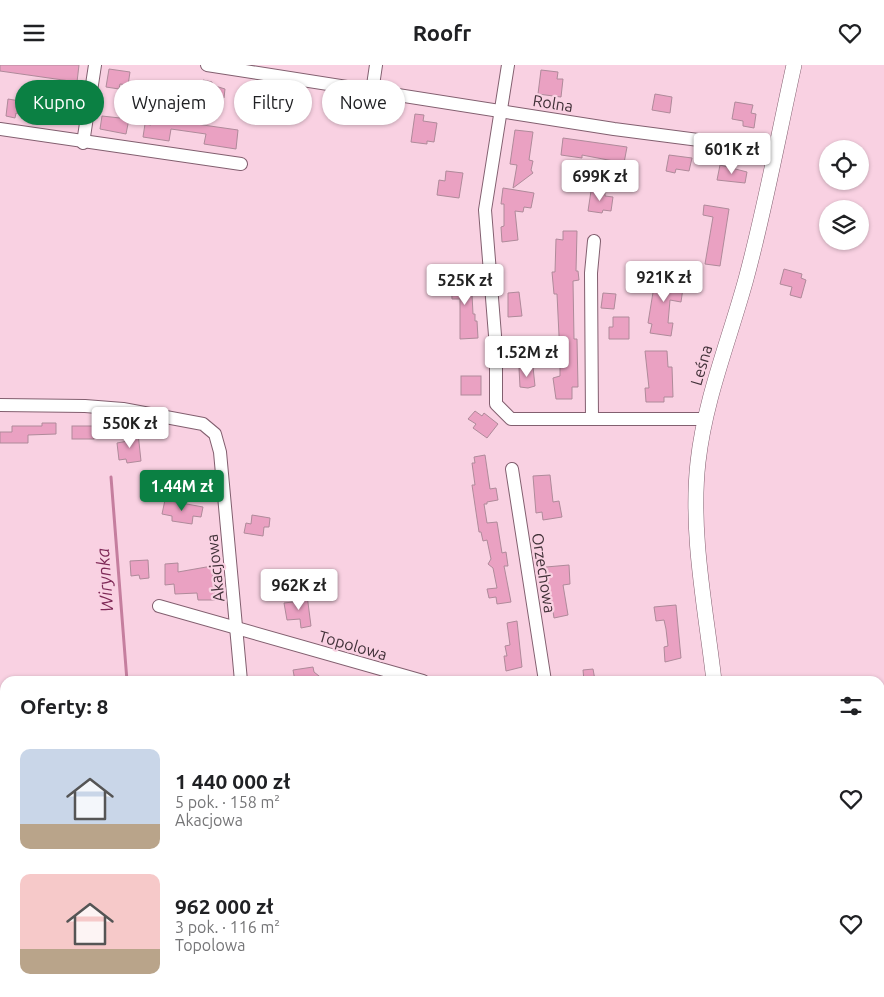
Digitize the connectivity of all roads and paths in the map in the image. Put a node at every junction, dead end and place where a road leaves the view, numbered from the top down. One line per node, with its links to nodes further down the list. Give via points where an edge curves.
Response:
1 (95, 65): 11 (street)
2 (207, 65): 7 (street, Rolna)
3 (376, 65): 6 (street)
4 (508, 65): 9 (street)
5 (794, 65): 12 (street, Leśna)
6 (374, 80)
7 (322, 83)
8 (405, 96): 9 (street, Rolna)
9 (500, 111): 12 (street, Rolna); 16 (street, via 485,210 496,348 496,404 512,419)
10 (0, 129): 11 (street)
11 (83, 143): 13 (street)
12 (776, 150): 17 (street, Leśna, via 745,281)
13 (241, 164)
14 (594, 241): 16 (street, via 591,273)
15 (0, 405): 20 (street, Akacjowa, via 84,406 156,414 203,424 215,434 220,452)
16 (592, 419): 17 (street)
17 (704, 419): 24 (street, Leśna, via 698,464 697,513)
18 (512, 469): 23 (street, Orzechowa)
19 (159, 606): 20 (street, Topolowa)
20 (237, 628): 21 (street, Akacjowa); 22 (street, Topolowa)
21 (241, 676)
22 (405, 676)
23 (544, 676)
24 (713, 676)

